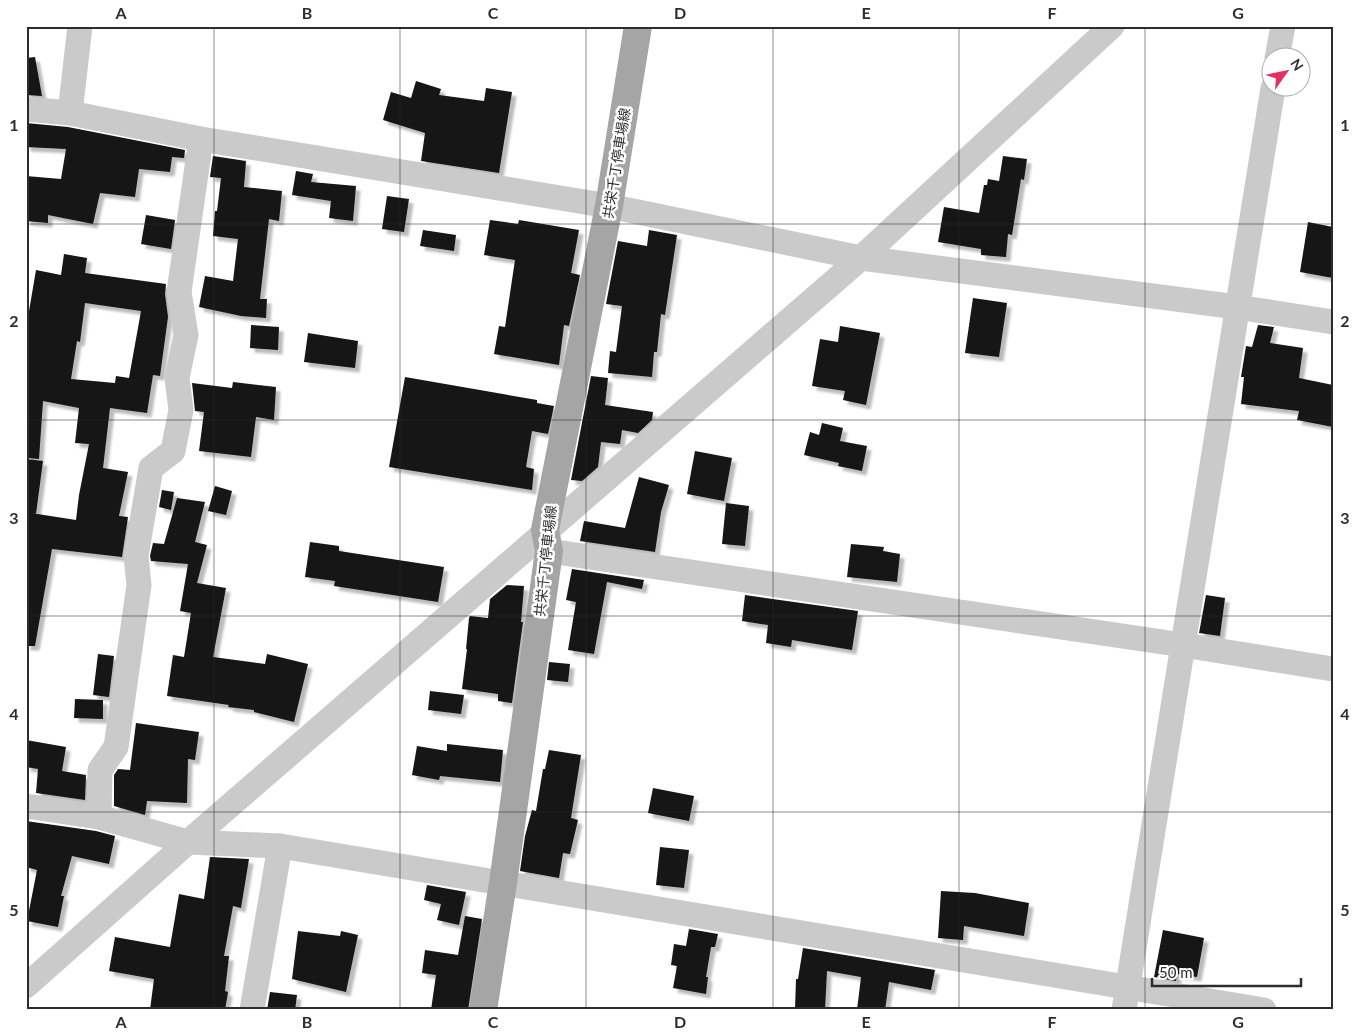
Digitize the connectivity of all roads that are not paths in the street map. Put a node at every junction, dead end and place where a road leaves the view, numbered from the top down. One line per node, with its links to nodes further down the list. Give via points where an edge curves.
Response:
1 (80, 26): 8 (street)
2 (638, 26): 10 (main road, 共栄千丁停車場線)
3 (1112, 26): 11 (street)
4 (1282, 26): 5 (street)
5 (1279, 48)
6 (1271, 98): 12 (street)
7 (26, 110): 8 (street)
8 (70, 113): 9 (street)
9 (201, 139): 10 (street); 18 (street, via 179,292 186,335 177,378 181,410 173,451 151,468 143,506 136,556 139,585 116,747 100,770)
10 (609, 206): 11 (street); 14 (main road, 共栄千丁停車場線)
11 (861, 258): 12 (street); 14 (street)
12 (1237, 307): 13 (street); 15 (street)
13 (1333, 322)
14 (547, 540): 15 (street); 19 (street); 21 (main road, 共栄千丁停車場線)
15 (1183, 645): 16 (street); 23 (street)
16 (1333, 669)
17 (26, 806): 18 (street)
18 (99, 817): 19 (street)
19 (188, 842): 20 (street); 22 (street)
20 (280, 846): 21 (street); 24 (street)
21 (503, 884): 23 (street); 25 (main road, 共栄千丁停車場線)
22 (26, 986)
23 (1126, 999): 26 (street)
24 (252, 1010)
25 (483, 1010)
26 (1264, 1010)

